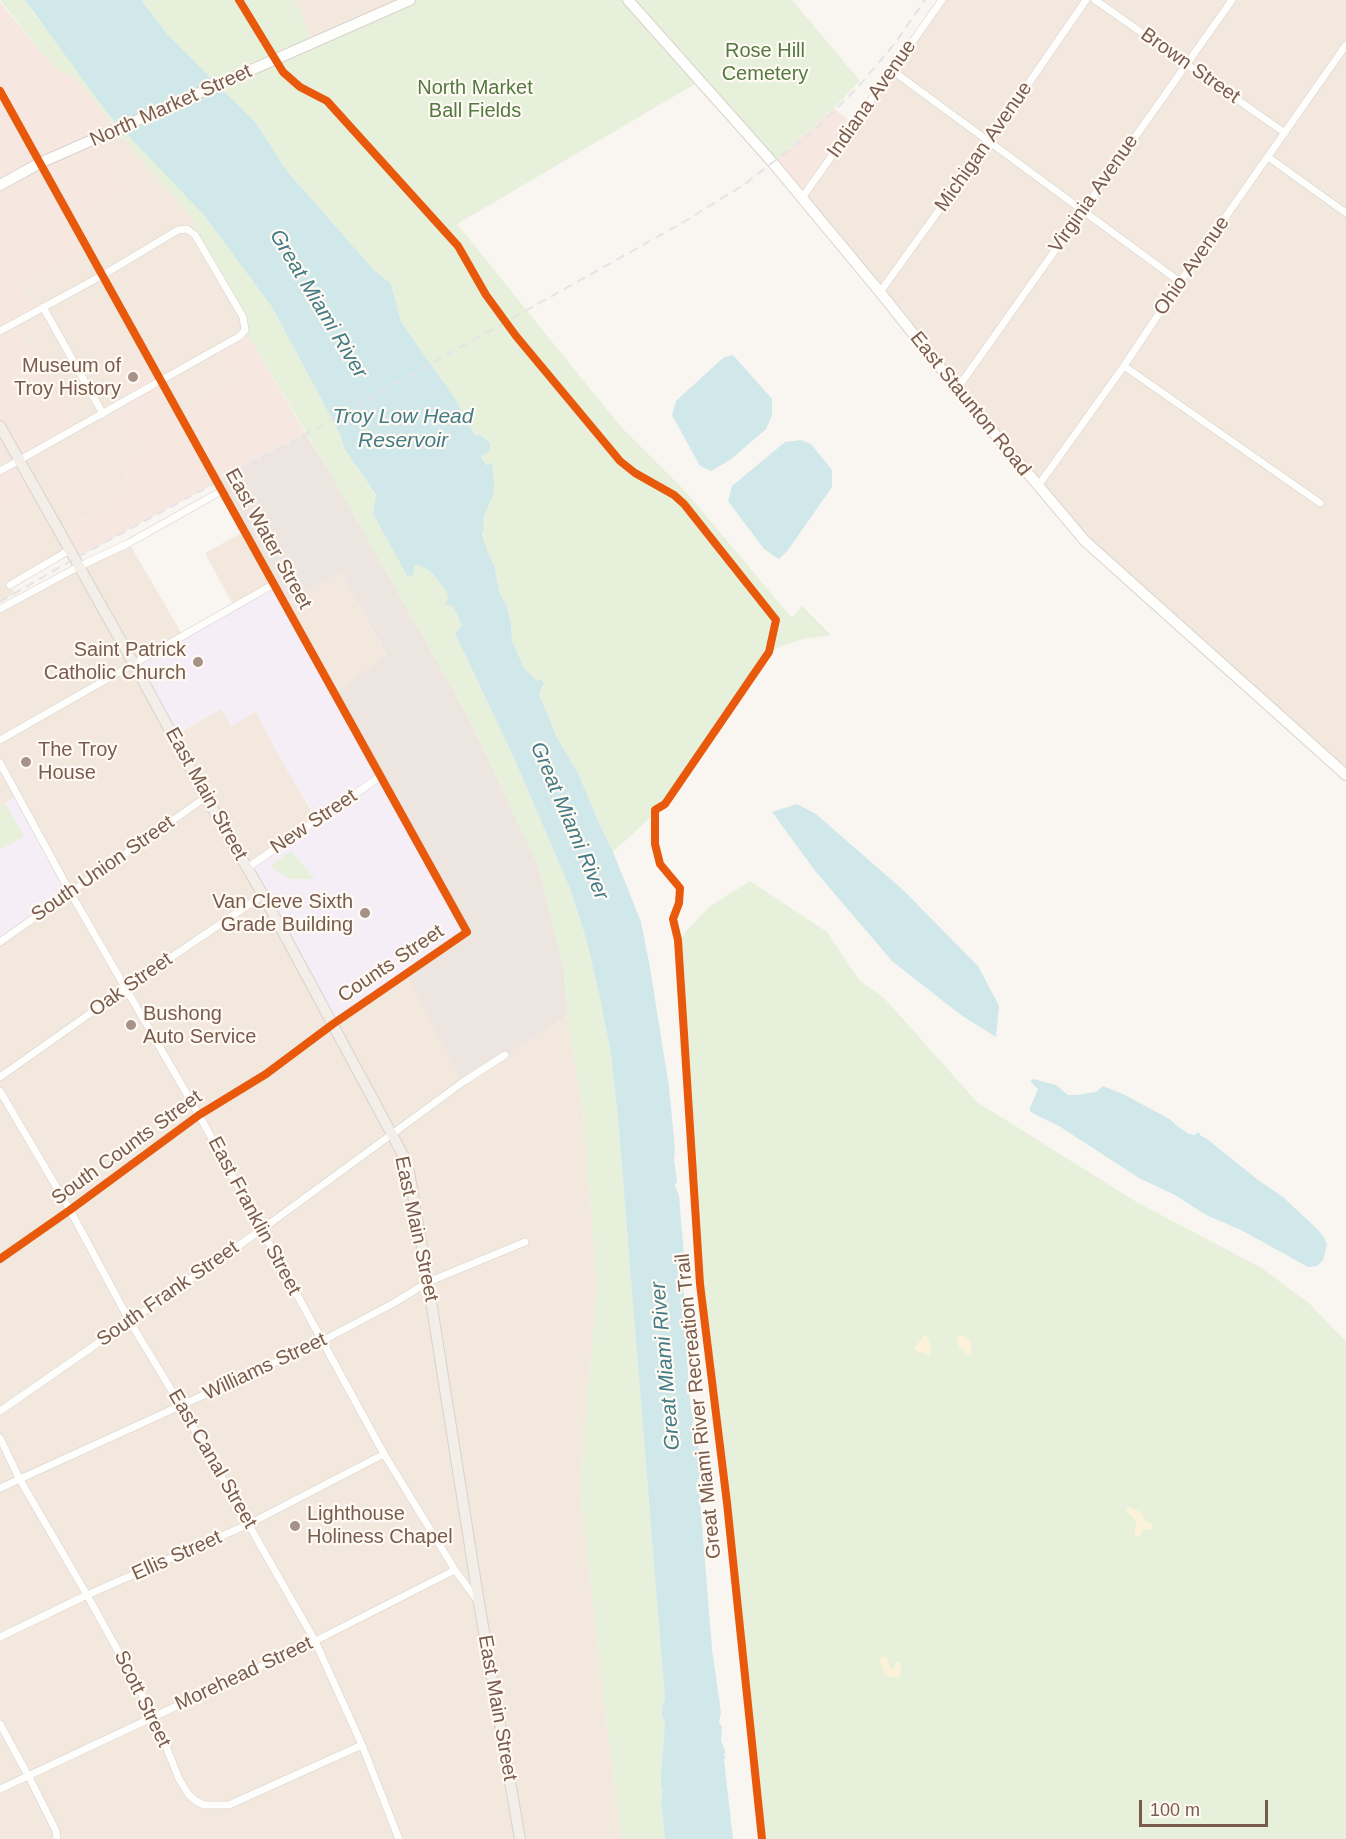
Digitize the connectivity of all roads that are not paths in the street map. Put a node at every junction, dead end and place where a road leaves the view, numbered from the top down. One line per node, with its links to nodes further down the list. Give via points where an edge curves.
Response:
1 (410, 0): 14 (main road, North Market Street)
2 (628, 0): 16 (main road, East Staunton Road)
3 (942, 0): 9 (street, Indiana Avenue)
4 (1086, 0): 12 (street, Michigan Avenue)
5 (1095, 0): 8 (street, Brown Street)
6 (1232, 0): 8 (street, Virginia Avenue)
7 (1346, 45): 11 (street, Ohio Avenue)
8 (1186, 64): 11 (street, Brown Street); 17 (street, Virginia Avenue)
9 (893, 71): 12 (street); 16 (street, Indiana Avenue)
10 (0, 91): 14 (street, East Water Street)
11 (1285, 133): 13 (street, Ohio Avenue)
12 (989, 141): 17 (street); 21 (street, Michigan Avenue)
13 (1268, 158): 18 (street); 20 (street, Ohio Avenue)
14 (40, 163): 15 (main road, North Market Street); 19 (street, East Water Street)
15 (0, 185)
16 (802, 198): 21 (main road, East Staunton Road)
17 (1083, 211): 20 (street); 26 (street, Virginia Avenue)
18 (1346, 213)
19 (103, 275): 22 (street); 25 (street, East Water Street); 25 (street, via 178,230 187,229 195,235 243,317 245,330 240,336)
20 (1180, 282): 24 (street, Ohio Avenue)
21 (880, 292): 26 (main road, East Staunton Road)
22 (43, 308): 23 (street); 27 (street)
23 (0, 331)
24 (1124, 366): 31 (street, Ohio Avenue); 33 (street)
25 (160, 381): 27 (street); 32 (street, East Water Street)
26 (957, 389): 31 (main road, East Staunton Road)
27 (103, 414): 29 (street)
28 (0, 426): 29 (main road, East Main Street)
29 (19, 461): 30 (street); 34 (main road, East Main Street)
30 (0, 471)
31 (1038, 486): 42 (main road, East Staunton Road, via 1085,541)
32 (223, 490): 35 (street); 36 (street, East Water Street)
33 (1320, 503)
34 (68, 550): 35 (main road, East Main Street); 37 (street)
35 (78, 567): 38 (street); 39 (main road, East Main Street)
36 (274, 584): 39 (street); 43 (street, East Water Street)
37 (10, 585)
38 (0, 609)
39 (134, 664): 40 (street); 44 (main road, East Main Street)
40 (0, 740)
41 (0, 763): 46 (street, East Franklin Street)
42 (1346, 775)
43 (381, 776): 45 (street, New Street); 48 (street, East Water Street)
44 (206, 797): 45 (main road, East Main Street); 46 (street, South Union Street)
45 (247, 868): 47 (main road, East Main Street)
46 (70, 892): 49 (street, South Union Street); 50 (street, East Franklin Street)
47 (263, 895): 50 (street, Oak Street); 51 (main road, East Main Street)
48 (467, 932): 51 (street, Counts Street)
49 (0, 942)
50 (126, 988): 53 (street, Oak Street); 55 (street, East Franklin Street)
51 (333, 1024): 55 (street, South Counts Street, via 266,1074); 56 (main road, East Main Street)
52 (505, 1055): 56 (street, South Frank Street)
53 (0, 1077)
54 (0, 1091): 57 (street, East Canal Street)
55 (199, 1115): 57 (street, South Counts Street); 58 (street, East Franklin Street)
56 (393, 1134): 58 (street, South Frank Street); 61 (main road, East Main Street, via 408,1172)
57 (70, 1210): 60 (street, South Counts Street); 62 (street, East Canal Street)
58 (261, 1230): 62 (street, South Frank Street); 63 (street, East Franklin Street)
59 (525, 1242): 61 (street, Williams Street)
60 (0, 1259)
61 (428, 1282): 63 (street, Williams Street); 73 (main road, East Main Street)
62 (129, 1320): 64 (street, East Canal Street); 65 (street, South Frank Street)
63 (322, 1341): 64 (street, Williams Street); 67 (street, East Franklin Street)
64 (181, 1406): 68 (street, Williams Street); 70 (street, East Canal Street)
65 (0, 1411)
66 (0, 1438): 68 (street, Scott Street)
67 (384, 1454): 70 (street, Ellis Street); 71 (street, East Franklin Street)
68 (20, 1478): 69 (street, Williams Street); 72 (street, Scott Street)
69 (0, 1488)
70 (249, 1524): 72 (street, Ellis Street); 75 (street, East Canal Street)
71 (455, 1570): 73 (street, East Franklin Street); 75 (street, Morehead Street)
72 (87, 1595): 74 (street, Ellis Street); 76 (street, Scott Street)
73 (479, 1603): 83 (main road, East Main Street)
74 (0, 1637)
75 (315, 1641): 76 (street, Morehead Street); 78 (street, East Canal Street)
76 (154, 1716): 78 (street, Scott Street, via 179,1779 189,1795 204,1805 228,1805); 79 (street, Morehead Street)
77 (0, 1724): 79 (street)
78 (363, 1745): 82 (street, East Canal Street)
79 (29, 1777): 80 (street, Morehead Street); 81 (street)
80 (0, 1790)
81 (57, 1839)
82 (399, 1839)
83 (520, 1839)

